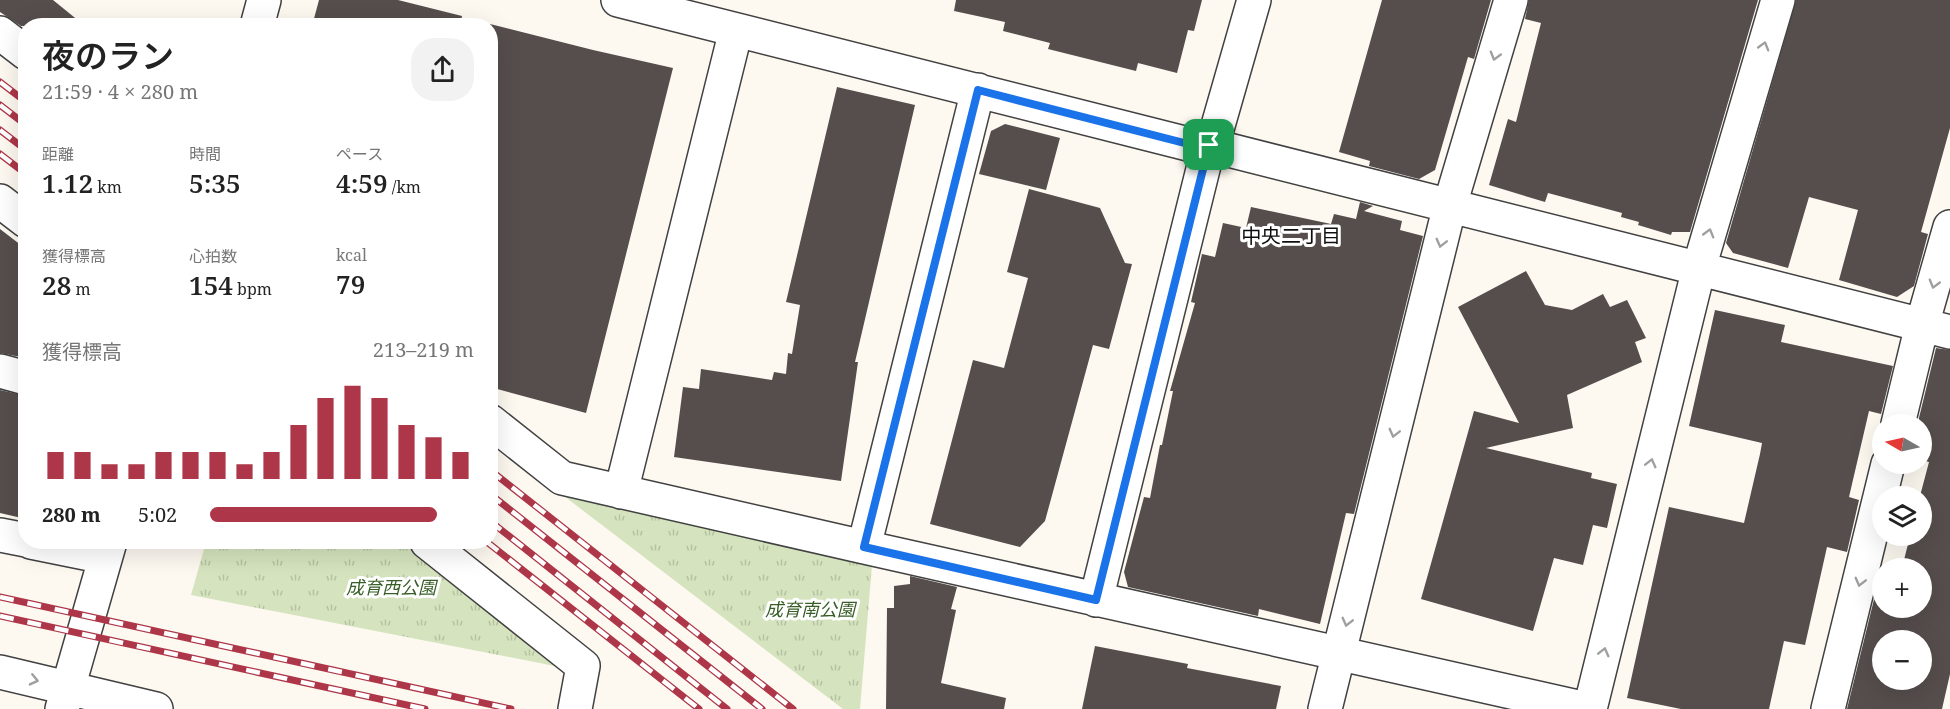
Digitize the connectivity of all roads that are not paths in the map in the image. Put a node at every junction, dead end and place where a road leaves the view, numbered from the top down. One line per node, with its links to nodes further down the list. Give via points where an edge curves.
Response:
1 (264, 0): 6 (street)
2 (618, 0): 7 (street)
3 (1254, 0): 11 (street, via 1215,136)
4 (1511, 0): 13 (street, one-way to 13)
5 (1778, 0): 16 (street, one-way to 5)
6 (258, 18)
7 (736, 30): 10 (street); 23 (street)
8 (0, 33): 9 (street)
9 (18, 47)
10 (978, 90): 11 (street, via 1196,146); 26 (street)
11 (1209, 145): 13 (street); 29 (street)
12 (0, 201): 14 (street)
13 (1450, 205): 16 (street); 30 (street, one-way to 30)
14 (18, 215)
15 (1950, 227): 17 (street, one-way to 17)
16 (1699, 268): 17 (street); 36 (street, one-way to 16)
17 (1936, 328): 20 (street)
18 (0, 371): 19 (street)
19 (18, 376)
20 (1902, 414)
21 (498, 427): 23 (street, via 562,478)
22 (1886, 474): 37 (street, one-way to 37)
23 (621, 492): 26 (street)
24 (0, 535): 25 (street)
25 (18, 538)
26 (864, 547): 29 (street)
27 (108, 549): 32 (street)
28 (436, 549): 34 (street, via 583,666)
29 (1096, 600): 30 (street)
30 (1339, 653): 35 (street); 36 (street)
31 (0, 672): 32 (street, one-way to 32)
32 (65, 698): 33 (street)
33 (156, 709)
34 (575, 709)
35 (1325, 709)
36 (1589, 709)
37 (1828, 709)

